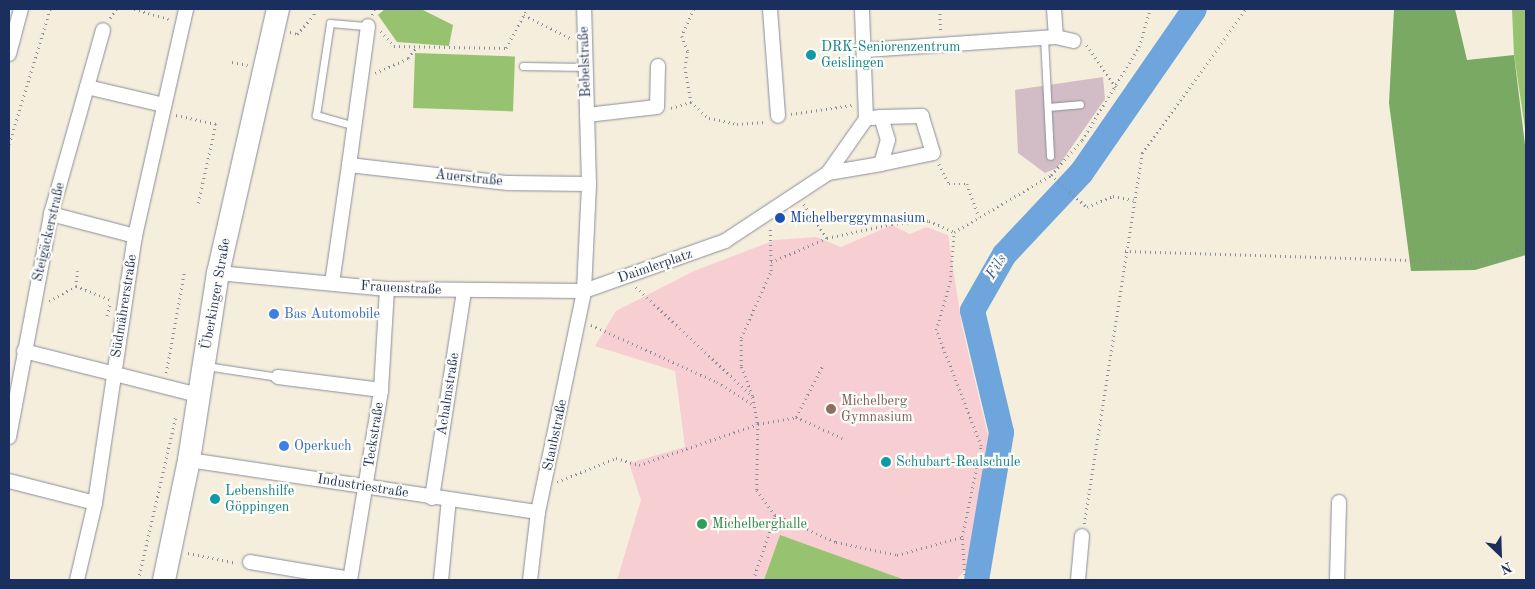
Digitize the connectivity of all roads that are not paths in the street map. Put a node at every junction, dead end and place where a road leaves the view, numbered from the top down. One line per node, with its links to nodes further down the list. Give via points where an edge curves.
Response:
1 (21, 9): 13 (street)
2 (186, 9): 19 (street, Südmährerstraße)
3 (278, 9): 33 (main road, Überkinger Straße)
4 (584, 9): 16 (street, Bebelstraße)
5 (770, 9): 22 (street)
6 (862, 9): 12 (street)
7 (1054, 9): 10 (street)
8 (369, 22): 25 (street); 25 (lane, via 330,22 316,115)
9 (103, 30): 17 (street, Steigäckerstraße)
10 (1050, 37): 11 (street); 12 (street, via 941,42); 20 (lane)
11 (1074, 41)
12 (866, 50): 24 (street, via 869,102)
13 (9, 54)
14 (523, 66): 16 (lane)
15 (658, 66): 21 (street, Bebelstraße, via 657,108)
16 (586, 67): 21 (street, Bebelstraße)
17 (87, 87): 19 (street); 31 (street, Steigäckerstraße)
18 (1080, 104): 20 (lane)
19 (163, 108): 32 (street, Südmährerstraße)
20 (1048, 108): 26 (lane)
21 (587, 115): 30 (street, Bebelstraße)
22 (778, 116)
23 (881, 117): 24 (street); 27 (street, via 888,140); 27 (street, via 922,116 933,153)
24 (866, 119): 29 (street)
25 (354, 126): 28 (street)
26 (1050, 156)
27 (881, 164): 29 (street)
28 (349, 165): 30 (street, Auerstraße, via 508,182); 34 (street)
29 (828, 173): 36 (street, Daimlerplatz, via 725,241)
30 (589, 184): 36 (street)
31 (51, 214): 32 (street, Südmährerstraße); 38 (street, Steigäckerstraße)
32 (135, 236): 40 (street, Südmährerstraße)
33 (218, 273): 34 (street, Frauenstraße); 39 (main road, Überkinger Straße)
34 (332, 283): 35 (street, Frauenstraße)
35 (387, 289): 37 (street, Frauenstraße); 42 (street, Teckstraße)
36 (584, 291): 37 (street, Frauenstraße); 52 (street, Staubstraße)
37 (464, 292): 48 (street, Achalmstraße)
38 (24, 351): 40 (street, Südmährerstraße); 44 (street, Steigäckerstraße)
39 (204, 365): 41 (lane); 43 (main road, Überkinger Straße)
40 (114, 375): 43 (street, Südmährerstraße); 51 (street, Südmährerstraße)
41 (278, 377): 42 (street)
42 (381, 390): 47 (street, Teckstraße)
43 (190, 393): 45 (main road, Überkinger Straße)
44 (9, 437)
45 (189, 460): 47 (street, Industriestraße); 56 (main road, Überkinger Straße)
46 (9, 481): 51 (street)
47 (366, 485): 48 (street, Industriestraße); 57 (street, Teckstraße)
48 (432, 498): 49 (street, Industriestraße)
49 (449, 499): 52 (street, Industriestraße); 58 (street)
50 (1339, 502): 61 (street)
51 (95, 503): 55 (street, Südmährerstraße)
52 (538, 512): 59 (street, Staubstraße)
53 (1082, 536): 60 (street)
54 (250, 562): 57 (street)
55 (78, 580)
56 (164, 580)
57 (350, 580)
58 (441, 580)
59 (530, 580)
60 (1078, 580)
61 (1336, 580)

